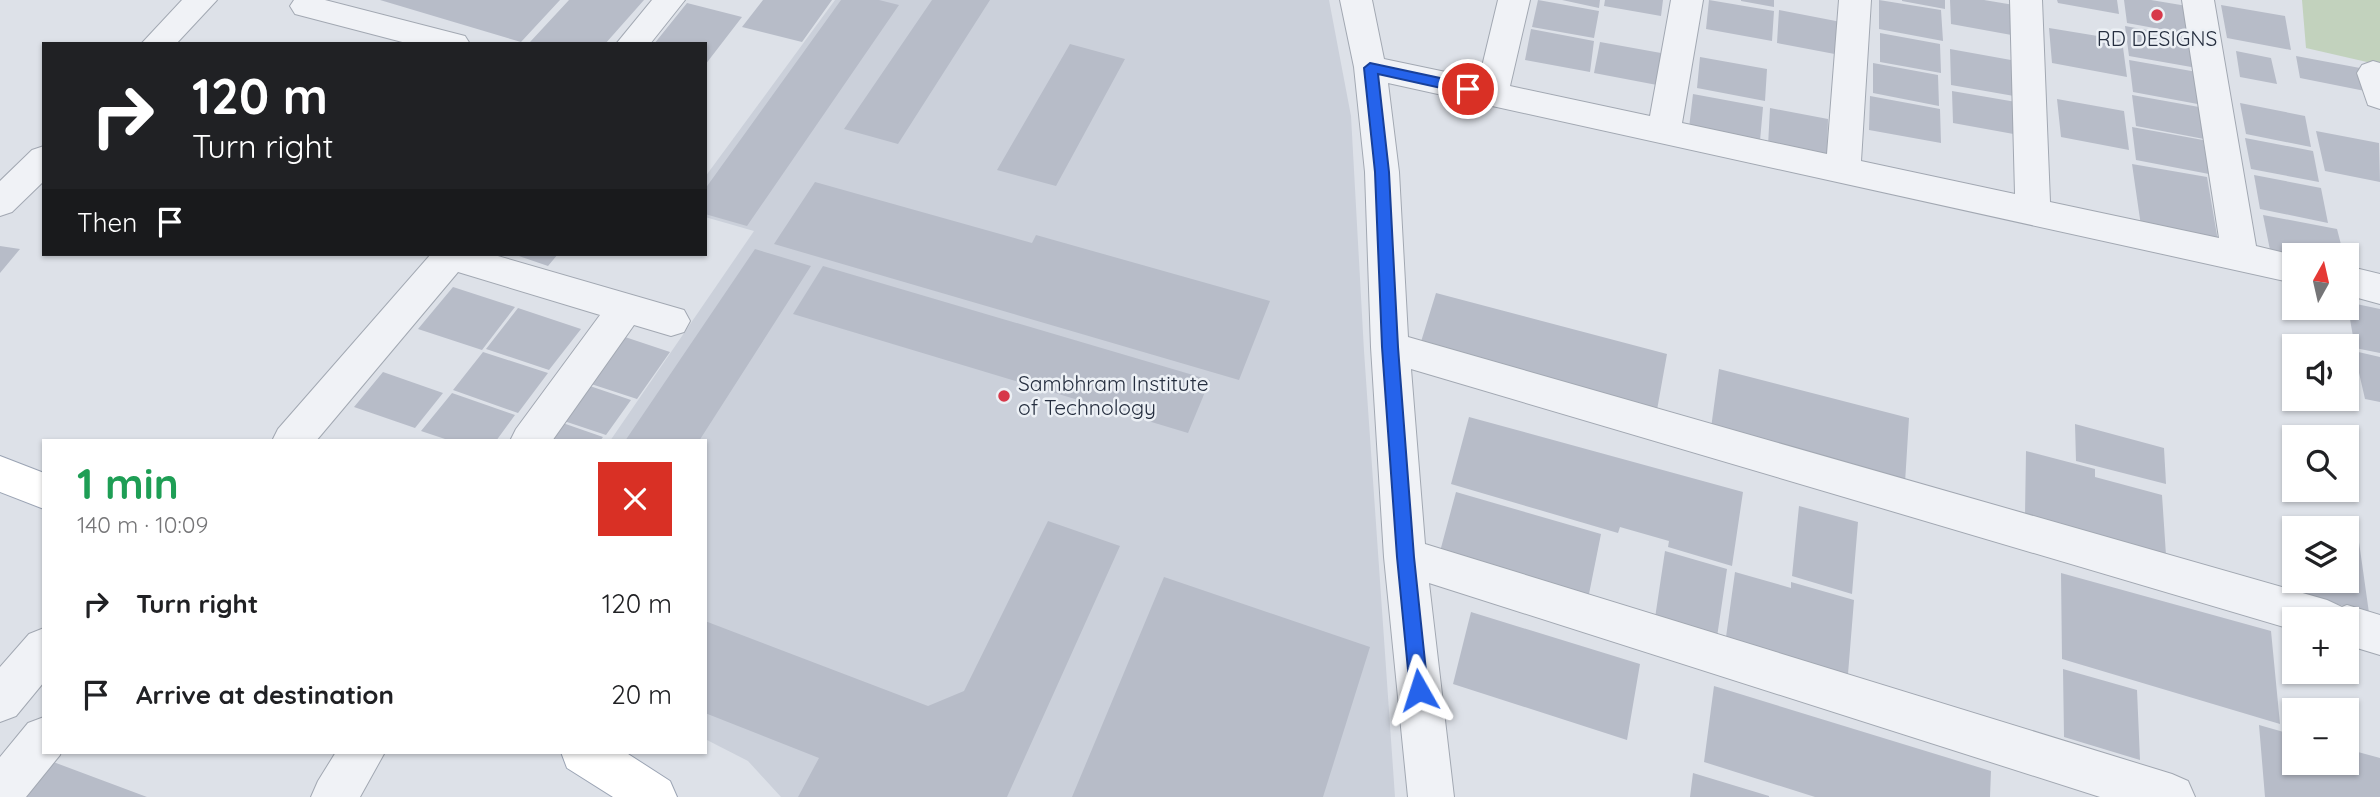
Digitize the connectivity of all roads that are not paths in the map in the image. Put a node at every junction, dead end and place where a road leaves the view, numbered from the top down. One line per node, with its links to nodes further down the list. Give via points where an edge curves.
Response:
1 (201, 0): 10 (street)
2 (669, 0): 12 (street)
3 (1356, 0): 13 (street)
4 (1514, 0): 14 (street)
5 (1687, 0): 15 (street)
6 (1855, 0): 17 (street)
7 (2026, 0): 19 (street)
8 (2198, 0): 22 (street)
9 (306, 6): 11 (street)
10 (159, 42)
11 (446, 42)
12 (634, 42)
13 (1370, 68): 14 (street); 28 (street, via 1382,172)
14 (1492, 94): 15 (street)
15 (1664, 133): 17 (street)
16 (42, 161): 18 (street)
17 (1843, 170): 19 (street)
18 (0, 203)
19 (2033, 209): 22 (street)
20 (450, 256): 29 (street)
21 (454, 256): 26 (street)
22 (2240, 257): 23 (street)
23 (2282, 267)
24 (2359, 284): 25 (street)
25 (2380, 289)
26 (626, 309): 27 (street); 30 (street)
27 (671, 321)
28 (1390, 347): 33 (street); 34 (street)
29 (294, 439)
30 (531, 439)
31 (0, 474): 32 (main road)
32 (42, 490)
33 (1405, 557): 45 (street); 46 (street)
34 (2282, 607)
35 (2359, 629): 36 (street)
36 (2380, 635)
37 (42, 650): 38 (street)
38 (0, 701)
39 (42, 741): 42 (street)
40 (362, 754): 44 (street)
41 (586, 754): 43 (main road)
42 (0, 793)
43 (652, 796)
44 (334, 797)
45 (1431, 797)
46 (2172, 797)

